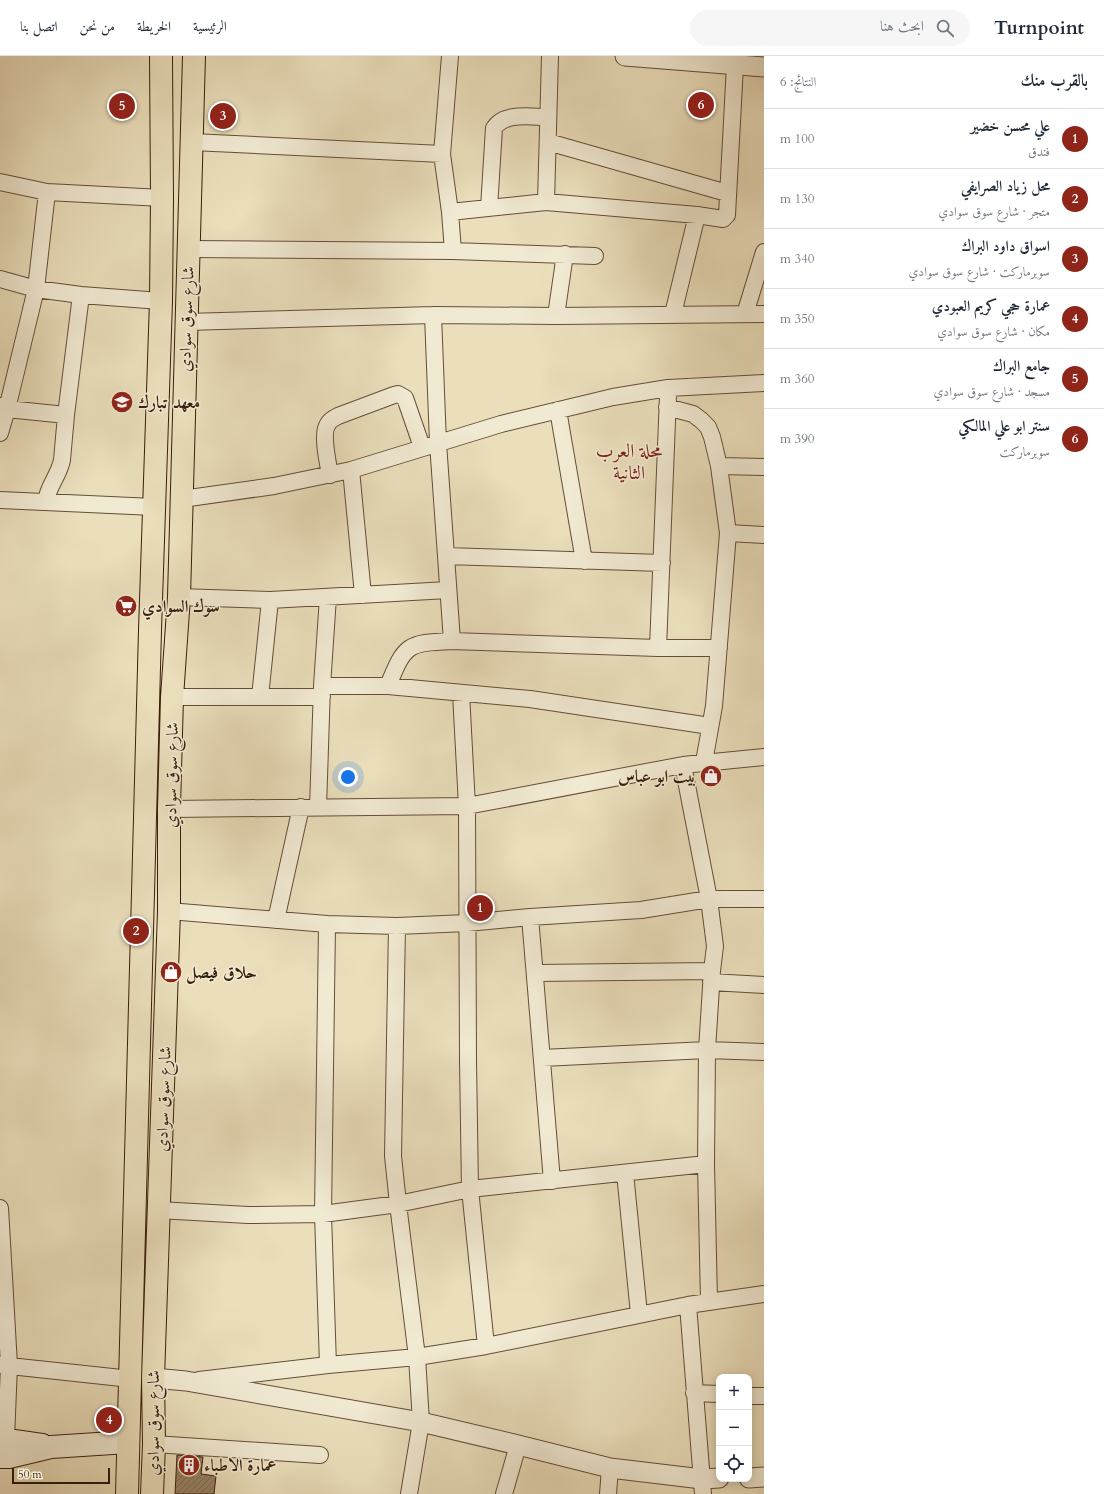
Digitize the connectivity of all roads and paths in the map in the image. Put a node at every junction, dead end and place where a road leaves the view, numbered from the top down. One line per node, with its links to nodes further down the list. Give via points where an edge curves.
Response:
1 (161, 56): 16 (main road, شارع سوق سوادي)
2 (194, 56): 10 (main road, شارع سوق سوادي)
3 (450, 56): 12 (street)
4 (550, 56): 9 (street)
5 (625, 56): 6 (street)
6 (668, 58): 7 (street)
7 (735, 65): 8 (street); 15 (street)
8 (764, 67)
9 (548, 117): 11 (street); 18 (street, via 504,118 494,128)
10 (192, 142): 12 (street); 21 (main road, شارع سوق سوادي)
11 (548, 142): 15 (street); 17 (street)
12 (442, 154): 19 (street)
13 (0, 182): 14 (street)
14 (47, 192): 16 (street); 27 (street)
15 (727, 192): 20 (street, via 726,215 722,219)
16 (162, 198): 29 (main road, شارع سوق سوادي)
17 (546, 202): 18 (street); 20 (street)
18 (489, 208): 19 (street)
19 (450, 212): 22 (street)
20 (697, 214): 30 (street)
21 (188, 249): 22 (street); 35 (main road, شارع سوق سوادي)
22 (453, 251): 24 (street)
23 (764, 252): 31 (street)
24 (565, 254): 25 (street); 34 (street)
25 (595, 256)
26 (0, 279): 27 (street)
27 (36, 289): 28 (street); 39 (street)
28 (81, 295): 29 (street); 41 (street)
29 (161, 301): 52 (main road, شارع سوق سوادي)
30 (672, 314): 31 (street); 34 (street)
31 (745, 314): 32 (street)
32 (764, 314)
33 (433, 315): 34 (street); 35 (street); 43 (street)
34 (556, 316)
35 (186, 322): 49 (main road, شارع سوق سوادي)
36 (764, 383): 37 (street)
37 (668, 388): 38 (street); 40 (street)
38 (667, 407): 45 (street, via 693,414 708,427); 57 (street)
39 (4, 408): 41 (street); 42 (street)
40 (558, 410): 43 (street); 56 (street)
41 (66, 415): 51 (street, via 62,460 48,490)
42 (0, 433)
43 (438, 443): 44 (street); 55 (street)
44 (422, 448): 47 (street); 48 (street, via 405,398 394,395 338,416 327,424 325,436)
45 (719, 466): 46 (street); 53 (street)
46 (764, 468)
47 (351, 470): 48 (street); 59 (street)
48 (330, 474): 49 (street, via 274,486)
49 (182, 499): 60 (main road, شارع سوق سوادي)
50 (0, 500): 51 (street)
51 (46, 502): 52 (street)
52 (154, 507): 63 (main road, شارع سوق سوادي)
53 (728, 533): 54 (street); 67 (street)
54 (764, 536)
55 (446, 556): 56 (street); 58 (street)
56 (584, 561): 57 (street)
57 (662, 563): 66 (street)
58 (448, 590): 59 (street); 65 (street)
59 (363, 595): 61 (street)
60 (179, 597): 62 (street); 64 (main road, شارع سوق سوادي)
61 (328, 597): 62 (street); 69 (street)
62 (270, 600): 72 (street)
63 (150, 630): 64 (main road); 112 (main road, شارع سوق سوادي)
64 (178, 632): 71 (main road, شارع سوق سوادي)
65 (452, 641): 66 (street); 68 (street, via 422,643 408,649 401,656)
66 (658, 648): 67 (street)
67 (719, 648): 73 (street)
68 (388, 686): 69 (street); 70 (street)
69 (322, 692): 72 (street); 79 (street)
70 (461, 693): 73 (street, via 530,699); 77 (street)
71 (172, 697): 72 (street); 80 (main road, شارع سوق سوادي)
72 (260, 697)
73 (710, 726): 75 (street)
74 (764, 757): 75 (street)
75 (704, 762): 76 (street)
76 (683, 765): 77 (street); 81 (street)
77 (467, 806): 79 (street); 86 (street)
78 (302, 807): 79 (street); 80 (street); 85 (street)
79 (318, 808)
80 (169, 809): 83 (main road, شارع سوق سوادي)
81 (709, 899): 82 (street); 84 (street, via 641,910); 90 (street, via 715,946)
82 (764, 899)
83 (170, 912): 85 (street); 101 (main road, شارع سوق سوادي)
84 (530, 917): 86 (street); 89 (street)
85 (276, 920): 87 (street)
86 (467, 923): 88 (street); 98 (street)
87 (327, 924): 88 (street); 102 (street)
88 (397, 926): 99 (street, via 393,1156)
89 (535, 973): 90 (street); 94 (street)
90 (711, 976): 91 (street); 92 (street)
91 (764, 985)
92 (707, 1050): 93 (street); 94 (street); 95 (street)
93 (764, 1052)
94 (542, 1058): 97 (street)
95 (706, 1164): 96 (street); 104 (street)
96 (625, 1173): 97 (street); 106 (street)
97 (552, 1181): 98 (street)
98 (470, 1189): 99 (street); 107 (street)
99 (398, 1204): 102 (street); 108 (street)
100 (0, 1208): 109 (street)
101 (158, 1210): 102 (street, via 248,1215); 111 (main road, شارع سوق سوادي)
102 (323, 1214): 110 (street)
103 (764, 1294): 104 (street)
104 (709, 1301): 105 (street)
105 (688, 1304): 106 (street); 114 (street)
106 (640, 1314): 107 (street)
107 (486, 1346): 108 (street)
108 (416, 1357): 110 (street); 118 (street)
109 (4, 1365): 112 (street); 122 (street)
110 (328, 1365): 113 (street)
111 (153, 1378): 113 (street); 120 (main road, شارع سوق سوادي)
112 (131, 1379): 119 (main road, شارع سوق سوادي)
113 (186, 1381): 118 (street)
114 (694, 1393): 115 (street); 127 (street)
115 (716, 1394)
116 (752, 1396): 117 (street)
117 (764, 1396)
118 (421, 1422): 121 (street); 130 (street)
119 (128, 1442): 122 (main road, via 51,1447 9,1457); 128 (main road, شارع سوق سوادي)
120 (154, 1444): 123 (street); 129 (main road, شارع سوق سوادي)
121 (518, 1444): 124 (street); 131 (street)
122 (2, 1445)
123 (320, 1455)
124 (610, 1468): 127 (street); 132 (street)
125 (764, 1477): 126 (street)
126 (752, 1478)
127 (708, 1484)
128 (127, 1494)
129 (152, 1494)
130 (409, 1494)
131 (504, 1494)
132 (608, 1494)

